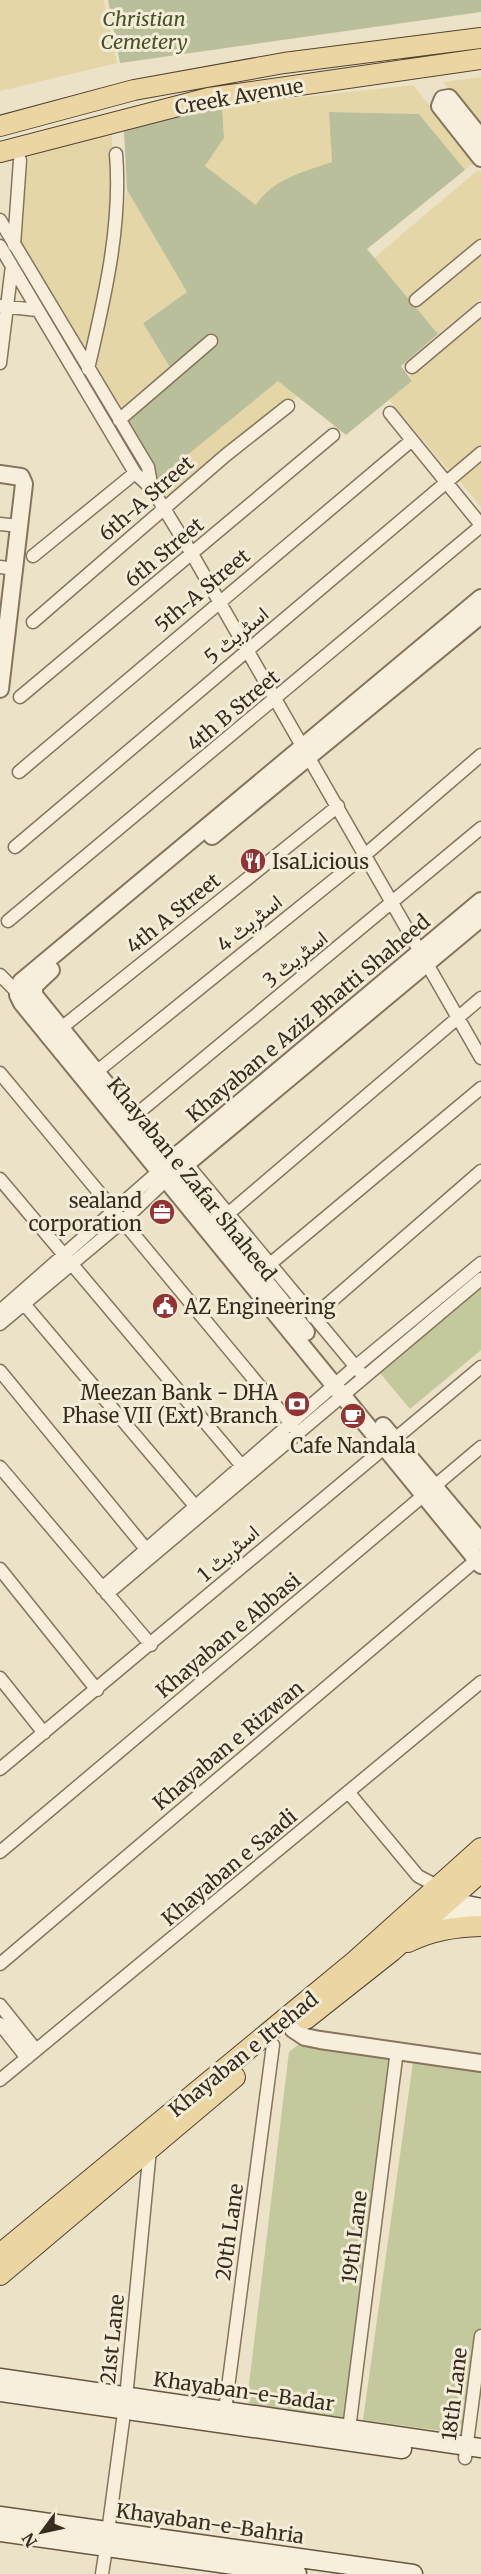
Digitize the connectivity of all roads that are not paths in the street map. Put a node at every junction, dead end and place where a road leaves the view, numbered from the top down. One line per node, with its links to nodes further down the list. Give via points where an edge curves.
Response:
1 (481, 38): 3 (main road, Creek Avenue, via 284,63 157,86)
2 (481, 59): 5 (main road, Creek Avenue, via 209,98)
3 (0, 126)
4 (481, 138): 7 (street, via 449,99 443,99 440,106)
5 (0, 152)
6 (116, 154): 21 (street, via 119,183 115,229)
7 (481, 158)
8 (20, 160): 10 (street)
9 (0, 220): 10 (street)
10 (14, 245): 13 (street); 21 (street)
11 (0, 246): 13 (street)
12 (481, 246): 14 (street)
13 (12, 268): 15 (street); 17 (street)
14 (416, 300)
15 (4, 306): 17 (street); 19 (street)
16 (481, 309): 20 (street)
17 (37, 310): 28 (street)
18 (211, 341): 24 (street)
19 (0, 363)
20 (412, 367)
21 (88, 369): 24 (street)
22 (288, 406): 32 (street, 6th-A Street)
23 (390, 413): 26 (street)
24 (119, 420): 31 (street, via 148,467)
25 (333, 435): 36 (street, 6th Street)
26 (412, 440): 30 (street); 40 (street, 5th-A Street)
27 (481, 453): 30 (street, اسٹریٹ 5)
28 (135, 473): 31 (street); 37 (street)
29 (0, 474): 34 (street, via 23,480)
30 (446, 483): 35 (street); 44 (street, اسٹریٹ 5)
31 (152, 489): 32 (street)
32 (164, 508): 36 (street); 43 (street, 6th-A Street)
33 (0, 524): 34 (street)
34 (19, 526): 38 (street)
35 (481, 526): 48 (street, 4th B Street)
36 (192, 554): 40 (street); 47 (street, 6th Street)
37 (33, 556)
38 (7, 568): 42 (street)
39 (481, 598): 49 (street)
40 (219, 601): 44 (street); 51 (street, 5th-A Street)
41 (481, 615): 49 (street)
42 (4, 617): 45 (street)
43 (33, 622)
44 (247, 650): 48 (street); 54 (street, اسٹریٹ 5)
45 (2, 661): 46 (street)
46 (0, 689)
47 (20, 698)
48 (276, 699): 49 (street); 59 (street, 4th B Street)
49 (306, 751): 52 (street); 62 (street)
50 (481, 755): 55 (street, اسٹریٹ 4)
51 (19, 772)
52 (338, 806): 55 (street); 65 (street, 4th A Street)
53 (481, 828): 57 (street, اسٹریٹ 3)
54 (15, 847)
55 (366, 854): 57 (street); 68 (street, اسٹریٹ 4)
56 (481, 901): 60 (street, Khayaban e Aziz Bhatti Shaheed)
57 (393, 903): 60 (street); 70 (street, اسٹریٹ 3)
58 (481, 918): 60 (street, Khayaban e Aziz Bhatti Shaheed)
59 (8, 921)
60 (423, 957): 64 (street); 71 (street, Khayaban e Aziz Bhatti Shaheed)
61 (0, 975): 62 (street)
62 (24, 988): 65 (street); 71 (street, Khayaban e Zafar Shaheed, via 21,1003)
63 (481, 998): 64 (street)
64 (457, 1018): 66 (street); 75 (street)
65 (60, 1029): 68 (street)
66 (479, 1050)
67 (0, 1073): 74 (street)
68 (95, 1073): 70 (street)
69 (481, 1088): 79 (street)
70 (132, 1118): 71 (street)
71 (170, 1170): 74 (street, Khayaban e Aziz Bhatti Shaheed); 75 (street); 76 (street, Khayaban e Aziz Bhatti Shaheed); 87 (street)
72 (481, 1171): 83 (street)
73 (0, 1179): 77 (street)
74 (114, 1210): 76 (street); 77 (street, Khayaban e Aziz Bhatti Shaheed)
75 (229, 1213): 79 (street)
76 (123, 1221): 77 (street, Khayaban e Aziz Bhatti Shaheed); 88 (street)
77 (69, 1259): 81 (street, Khayaban e Aziz Bhatti Shaheed); 82 (street, Khayaban e Aziz Bhatti Shaheed); 91 (street)
78 (481, 1263): 87 (street)
79 (270, 1264): 83 (street)
80 (481, 1279): 87 (street)
81 (25, 1305): 84 (street, Khayaban e Aziz Bhatti Shaheed); 94 (street)
82 (0, 1311)
83 (313, 1317): 87 (street)
84 (0, 1324)
85 (481, 1367): 89 (street, اسٹریٹ 1)
86 (0, 1371): 96 (street)
87 (349, 1381): 88 (street); 89 (street)
88 (295, 1428): 91 (street)
89 (392, 1446): 93 (street); 100 (street, اسٹریٹ 1)
90 (481, 1447): 93 (street, Khayaban e Abbasi)
91 (246, 1470): 94 (street); 99 (street)
92 (3, 1476): 99 (street)
93 (426, 1489): 95 (street); 97 (street); 108 (street, Khayaban e Abbasi)
94 (195, 1506): 96 (street)
95 (481, 1542)
96 (146, 1549): 99 (street)
97 (480, 1560): 117 (street, Khayaban e Rizwan)
98 (0, 1569): 103 (street)
99 (105, 1591): 100 (street)
100 (152, 1645): 103 (street, اسٹریٹ 1)
101 (481, 1682): 106 (street, Khayaban e Saadi)
102 (1, 1683): 104 (street)
103 (97, 1690): 104 (street, اسٹریٹ 1)
104 (44, 1733): 105 (street, اسٹریٹ 1)
105 (0, 1770)
106 (349, 1793): 110 (street); 124 (street, Khayaban e Saadi)
107 (481, 1848): 111 (main road, Khayaban e Ittehad)
108 (0, 1852)
109 (481, 1872): 111 (main road, Khayaban e Ittehad)
110 (418, 1876): 111 (street); 111 (street)
111 (436, 1900): 112 (main road); 113 (main road); 116 (main road, Khayaban e Ittehad); 128 (main road, Khayaban e Ittehad, via 355,1961)
112 (481, 1908)
113 (481, 1925): 114 (main road)
114 (445, 1929): 115 (street); 116 (main road, via 425,1934)
115 (481, 1934)
116 (392, 1951): 120 (main road, Khayaban e Ittehad)
117 (0, 1964)
118 (0, 2005): 124 (street)
119 (0, 2024): 124 (street)
120 (299, 2024): 121 (main road, Khayaban e Ittehad); 122 (street, via 314,2039); 123 (street, via 331,2032)
121 (273, 2045): 127 (main road, Khayaban e Ittehad); 134 (street, 20th Lane)
122 (397, 2050): 125 (street); 135 (street, 19th Lane)
123 (481, 2052)
124 (32, 2054): 126 (street, Khayaban e Saadi)
125 (481, 2063)
126 (0, 2080)
127 (150, 2149): 129 (main road, Khayaban e Ittehad); 133 (street, 21st Lane)
128 (0, 2254)
129 (0, 2275)
130 (481, 2336): 136 (street, 18th Lane)
131 (0, 2378): 133 (main road, Khayaban-e-Badar)
132 (0, 2392): 133 (main road, Khayaban-e-Badar)
133 (125, 2404): 134 (main road, Khayaban-e-Badar); 139 (street, 21st Lane)
134 (223, 2418): 135 (main road, Khayaban-e-Badar); 136 (main road, Khayaban-e-Badar)
135 (349, 2429): 136 (main road, Khayaban-e-Badar)
136 (473, 2453)
137 (0, 2516): 139 (main road, Khayaban-e-Bahria)
138 (0, 2532): 139 (main road, Khayaban-e-Bahria)
139 (106, 2540): 140 (street, 21st Lane); 141 (main road, Khayaban-e-Bahria); 142 (main road, Khayaban-e-Bahria)
140 (102, 2574)
141 (297, 2574)
142 (413, 2574)

